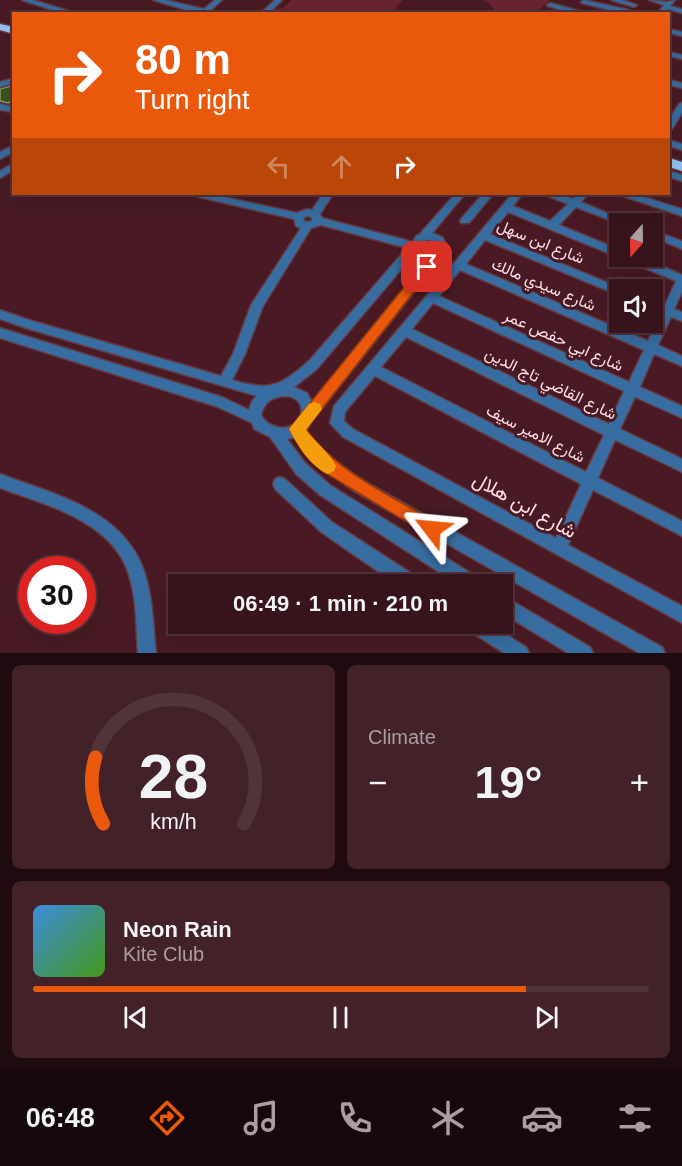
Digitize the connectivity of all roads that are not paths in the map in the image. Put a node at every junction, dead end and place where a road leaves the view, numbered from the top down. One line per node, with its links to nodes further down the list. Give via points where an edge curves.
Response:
1 (25, 0): 8 (street)
2 (156, 0): 15 (street)
3 (219, 0): 15 (street)
4 (279, 0): 16 (street)
5 (614, 0): 10 (street)
6 (652, 0): 11 (street)
7 (584, 1): 12 (street); 18 (street)
8 (43, 2): 14 (street)
9 (553, 2): 12 (street)
10 (636, 2)
11 (666, 6): 13 (street)
12 (575, 11): 17 (street)
13 (682, 11)
14 (70, 12)
15 (203, 12)
16 (265, 12)
17 (578, 12)
18 (625, 12)
19 (678, 111): 20 (street)
20 (670, 125)
21 (203, 195): 33 (street)
22 (328, 195): 34 (street)
23 (459, 195): 40 (street)
24 (487, 195): 35 (street)
25 (516, 195): 30 (street)
26 (554, 195): 29 (street)
27 (582, 195): 29 (street)
28 (630, 195): 31 (street)
29 (574, 202): 32 (street); 37 (street)
30 (506, 207): 37 (street); 38 (street)
31 (682, 213)
32 (609, 216)
33 (298, 217): 34 (street, via 308,212); 36 (street, via 300,224)
34 (317, 217): 36 (street, via 314,225); 40 (street)
35 (465, 221)
36 (307, 226): 58 (street, via 257,305)
37 (552, 226): 42 (street)
38 (483, 235): 43 (street); 46 (street, شارع ابن سهل)
39 (663, 237): 41 (street)
40 (417, 242): 60 (street, via 313,365); 63 (street, via 431,236 442,246)
41 (682, 245)
42 (609, 249)
43 (458, 265): 47 (street); 55 (street, شارع سيدي مالك)
44 (652, 267): 45 (street)
45 (682, 280): 49 (street)
46 (609, 287)
47 (432, 298): 53 (street); 59 (street, شارع ابي حفص عمر)
48 (663, 309): 49 (street)
49 (668, 311): 51 (street); 55 (street)
50 (0, 314): 52 (street)
51 (682, 317)
52 (26, 324): 54 (street); 58 (street)
53 (405, 331): 57 (street); 64 (street, شارع القاضي تاج الدين)
54 (6, 335): 62 (street, via 222,403)
55 (651, 348): 56 (street, شارع سيدي مالك); 59 (street)
56 (682, 361)
57 (373, 369): 68 (street, شارع الامير سيف); 71 (street, شارع ابن هلال, via 336,416 337,423 348,434)
58 (224, 382): 60 (street)
59 (632, 389): 61 (street, شارع ابي حفص عمر); 64 (street)
60 (273, 392): 62 (street, via 257,404); 63 (street, via 290,390 302,397 308,407)
61 (682, 412)
62 (256, 419): 65 (street)
63 (302, 424): 65 (street); 80 (street, via 310,448 328,466 376,497)
64 (612, 432): 66 (street, شارع القاضي تاج الدين); 68 (street)
65 (275, 434): 73 (street, via 301,469 325,490)
66 (682, 466)
67 (0, 481): 78 (street, via 92,518 119,539 136,571)
68 (589, 482): 70 (street, شارع الامير سيف); 71 (street)
69 (280, 484): 72 (street, via 322,526)
70 (682, 529)
71 (559, 548): 75 (street, شارع ابن هلال)
72 (397, 574)
73 (457, 574)
74 (513, 610): 77 (street)
75 (682, 615)
76 (490, 634): 79 (street)
77 (573, 650)
78 (147, 653)
79 (520, 653)
80 (656, 653)

